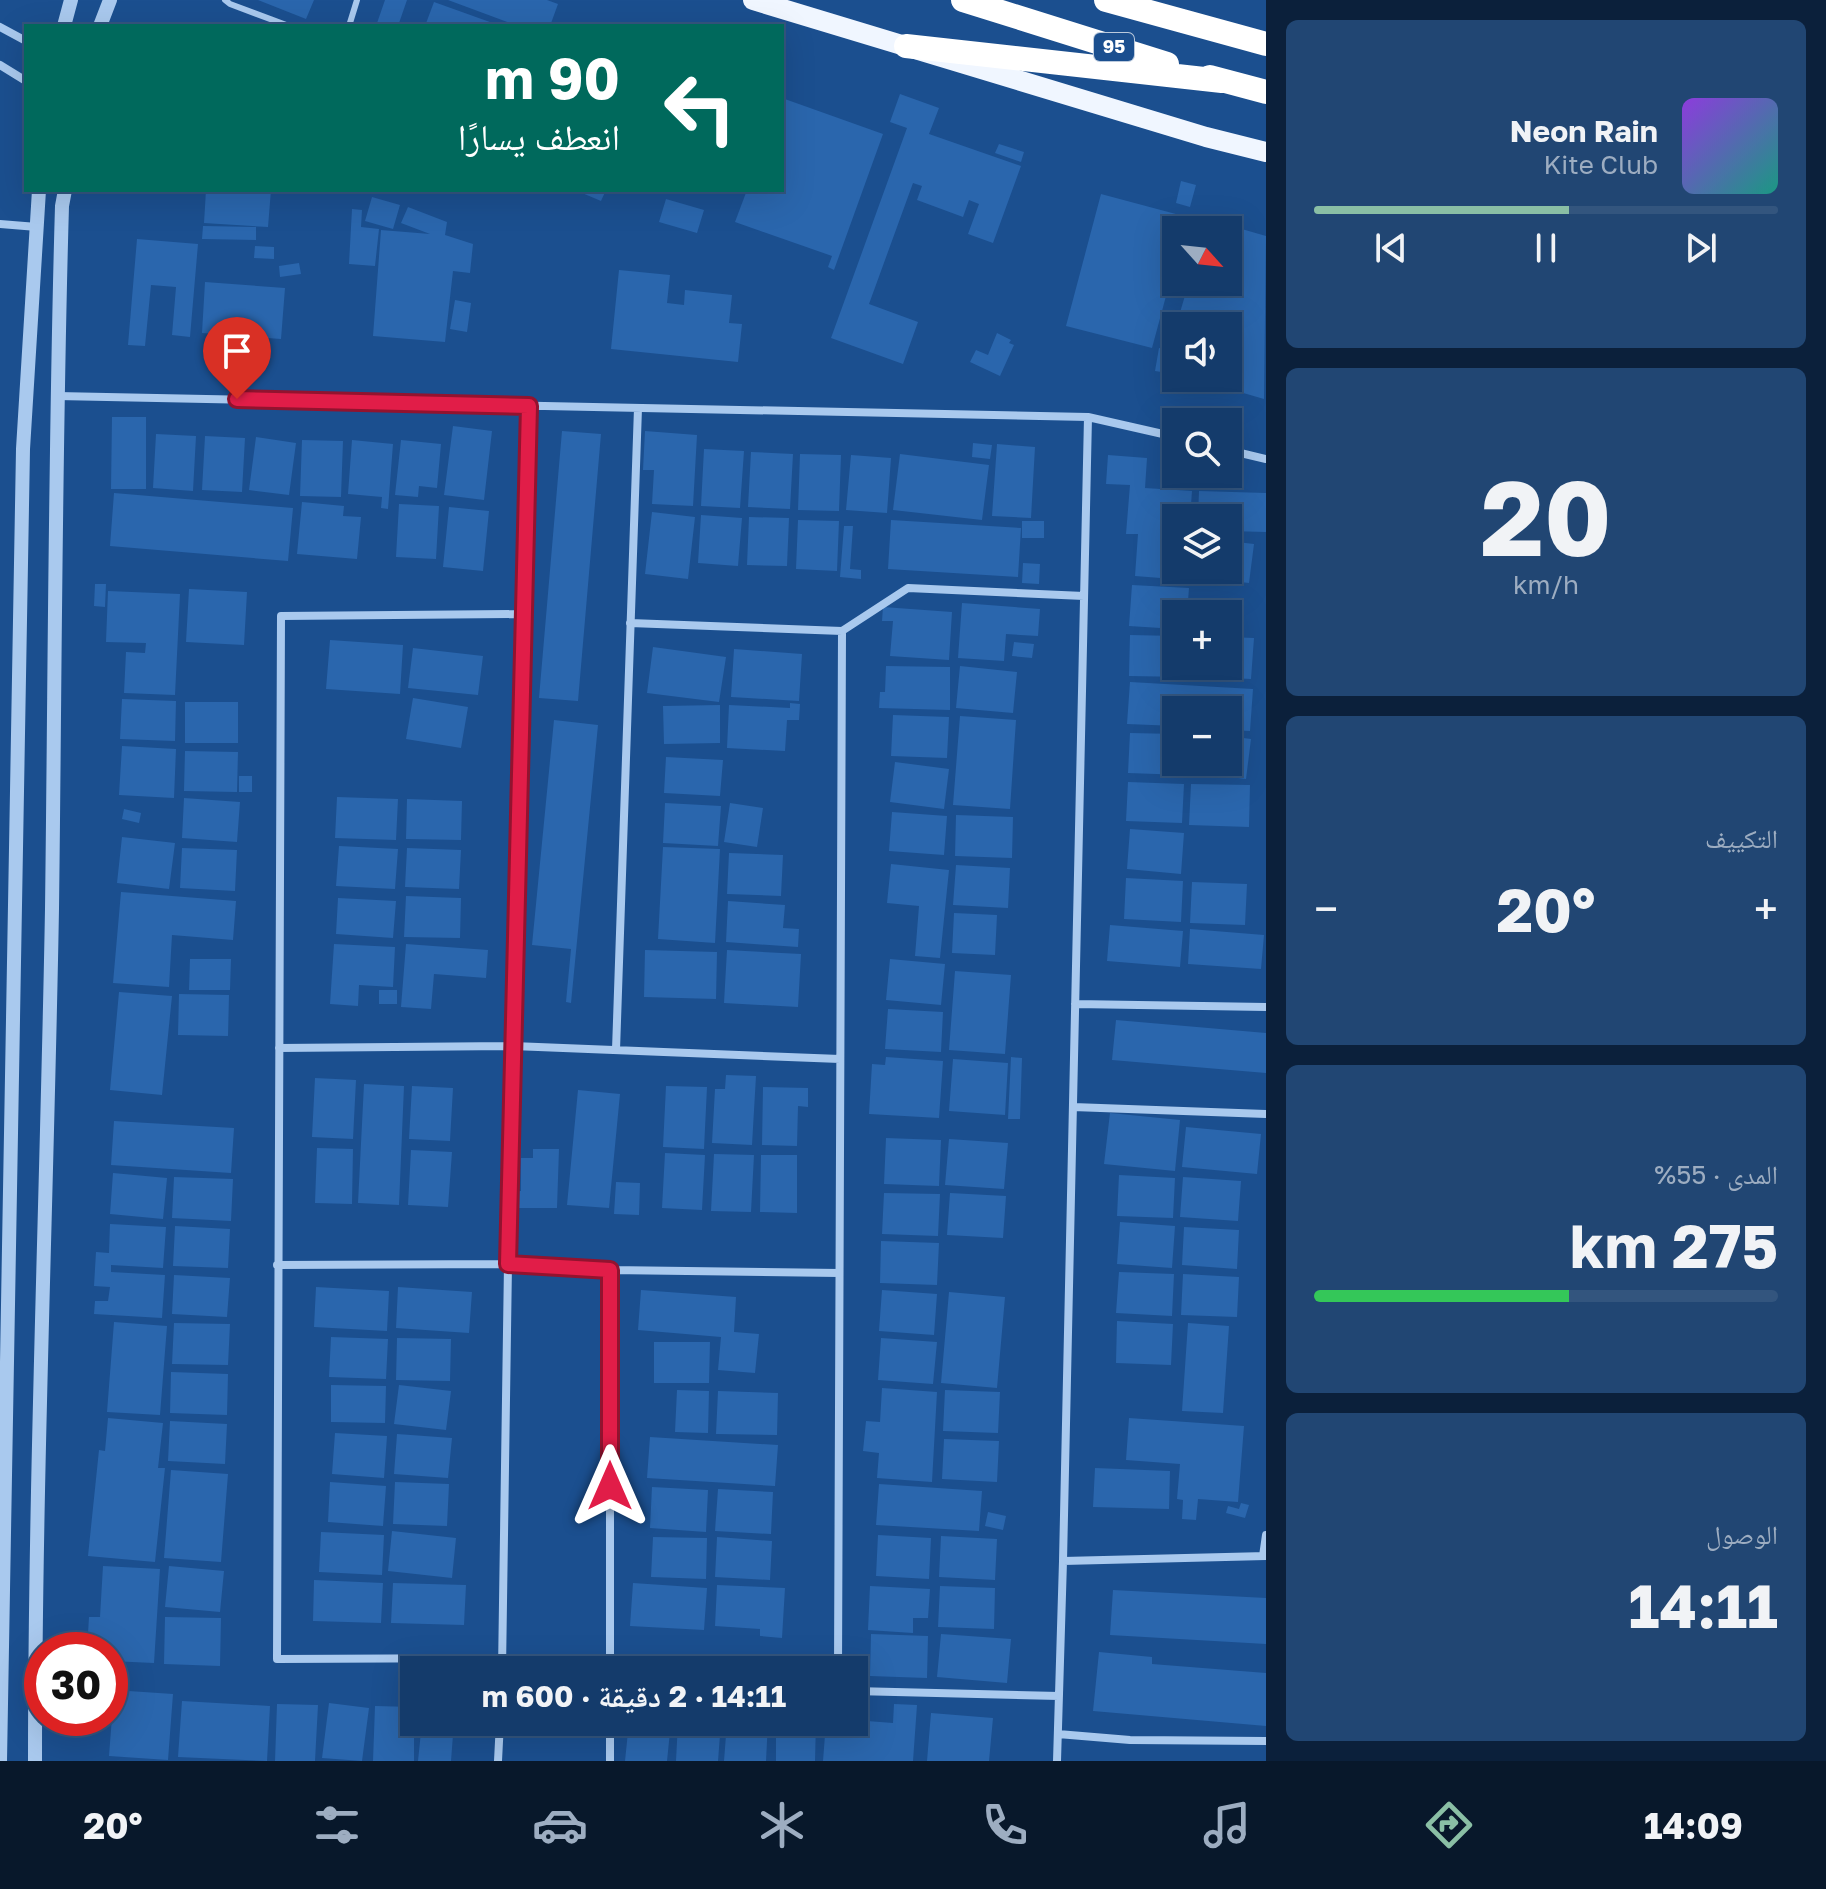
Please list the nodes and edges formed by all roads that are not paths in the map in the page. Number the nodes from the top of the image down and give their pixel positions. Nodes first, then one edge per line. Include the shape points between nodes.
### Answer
1 (71, 0) edge
2 (110, 0) edge
3 (225, 0) edge
4 (357, 0) edge
5 (753, 0) edge
6 (963, 0) edge
7 (1106, 0) edge
8 (65, 24) edge
9 (101, 24) edge
10 (284, 24) edge
11 (350, 24) edge
12 (0, 27) edge
13 (24, 40) edge
14 (1266, 44) edge
15 (906, 46) junction
16 (0, 65) edge
17 (24, 80) edge
18 (1222, 81) junction
19 (1266, 92) edge
20 (1266, 152) edge
21 (39, 192) edge
22 (65, 192) edge
23 (0, 224) edge
24 (37, 227) junction
25 (57, 396) junction
26 (529, 406) junction
27 (638, 408) junction
28 (1088, 417) junction
29 (1162, 434) edge
30 (1242, 453) edge
31 (1266, 459) edge
32 (1084, 596) junction
33 (524, 614) junction
34 (630, 623) junction
35 (842, 631) junction
36 (1075, 1004) junction
37 (1266, 1007) edge
38 (513, 1046) junction
39 (279, 1048) junction
40 (616, 1050) junction
41 (840, 1059) junction
42 (1073, 1107) junction
43 (1266, 1114) edge
44 (4, 1236) edge
45 (508, 1264) junction
46 (277, 1265) junction
47 (610, 1270) junction
48 (839, 1273) junction
49 (3, 1448) edge
50 (1266, 1535) edge
51 (1265, 1556) edge
52 (1063, 1561) junction
53 (503, 1656) edge
54 (610, 1656) edge
55 (838, 1656) edge
56 (400, 1658) edge
57 (868, 1691) edge
58 (1059, 1696) junction
59 (1058, 1734) junction
60 (499, 1736) edge
61 (610, 1736) edge
62 (1266, 1741) edge
63 (0, 1761) edge
64 (35, 1761) edge
65 (498, 1761) edge
66 (610, 1761) edge
67 (1057, 1761) edge

1 - 8 street
2 - 9 street
3 - 10 lane
4 - 11 lane
5 - 15 main road
6 - 18 highway, 95
7 - 14 highway, 95
12 - 13 street
15 - 18 highway
15 - 20 main road
16 - 17 street
18 - 19 highway, 95
21 - 24 street
22 - 25 street
23 - 24 street
24 - 44 street via 23,449
25 - 26 street
25 - 64 street
26 - 27 street
26 - 33 street
27 - 28 street
27 - 34 street
28 - 29 street
28 - 32 street
30 - 31 street
32 - 35 street via 908,588
32 - 36 street
33 - 38 street
33 - 39 street via 281,616
34 - 35 street
34 - 40 street
35 - 41 street
36 - 37 street
36 - 42 street
38 - 39 street
38 - 40 street
38 - 45 street
39 - 46 street
40 - 41 street
41 - 48 street
42 - 43 street
42 - 52 street
44 - 49 street
45 - 46 street
45 - 47 street
45 - 53 street
46 - 56 street via 277,1659
47 - 48 street
47 - 54 street
48 - 55 street
49 - 63 street
50 - 51 street
51 - 52 street
52 - 58 street
57 - 58 street
58 - 59 street
59 - 62 street
59 - 67 street
60 - 65 street
61 - 66 street

